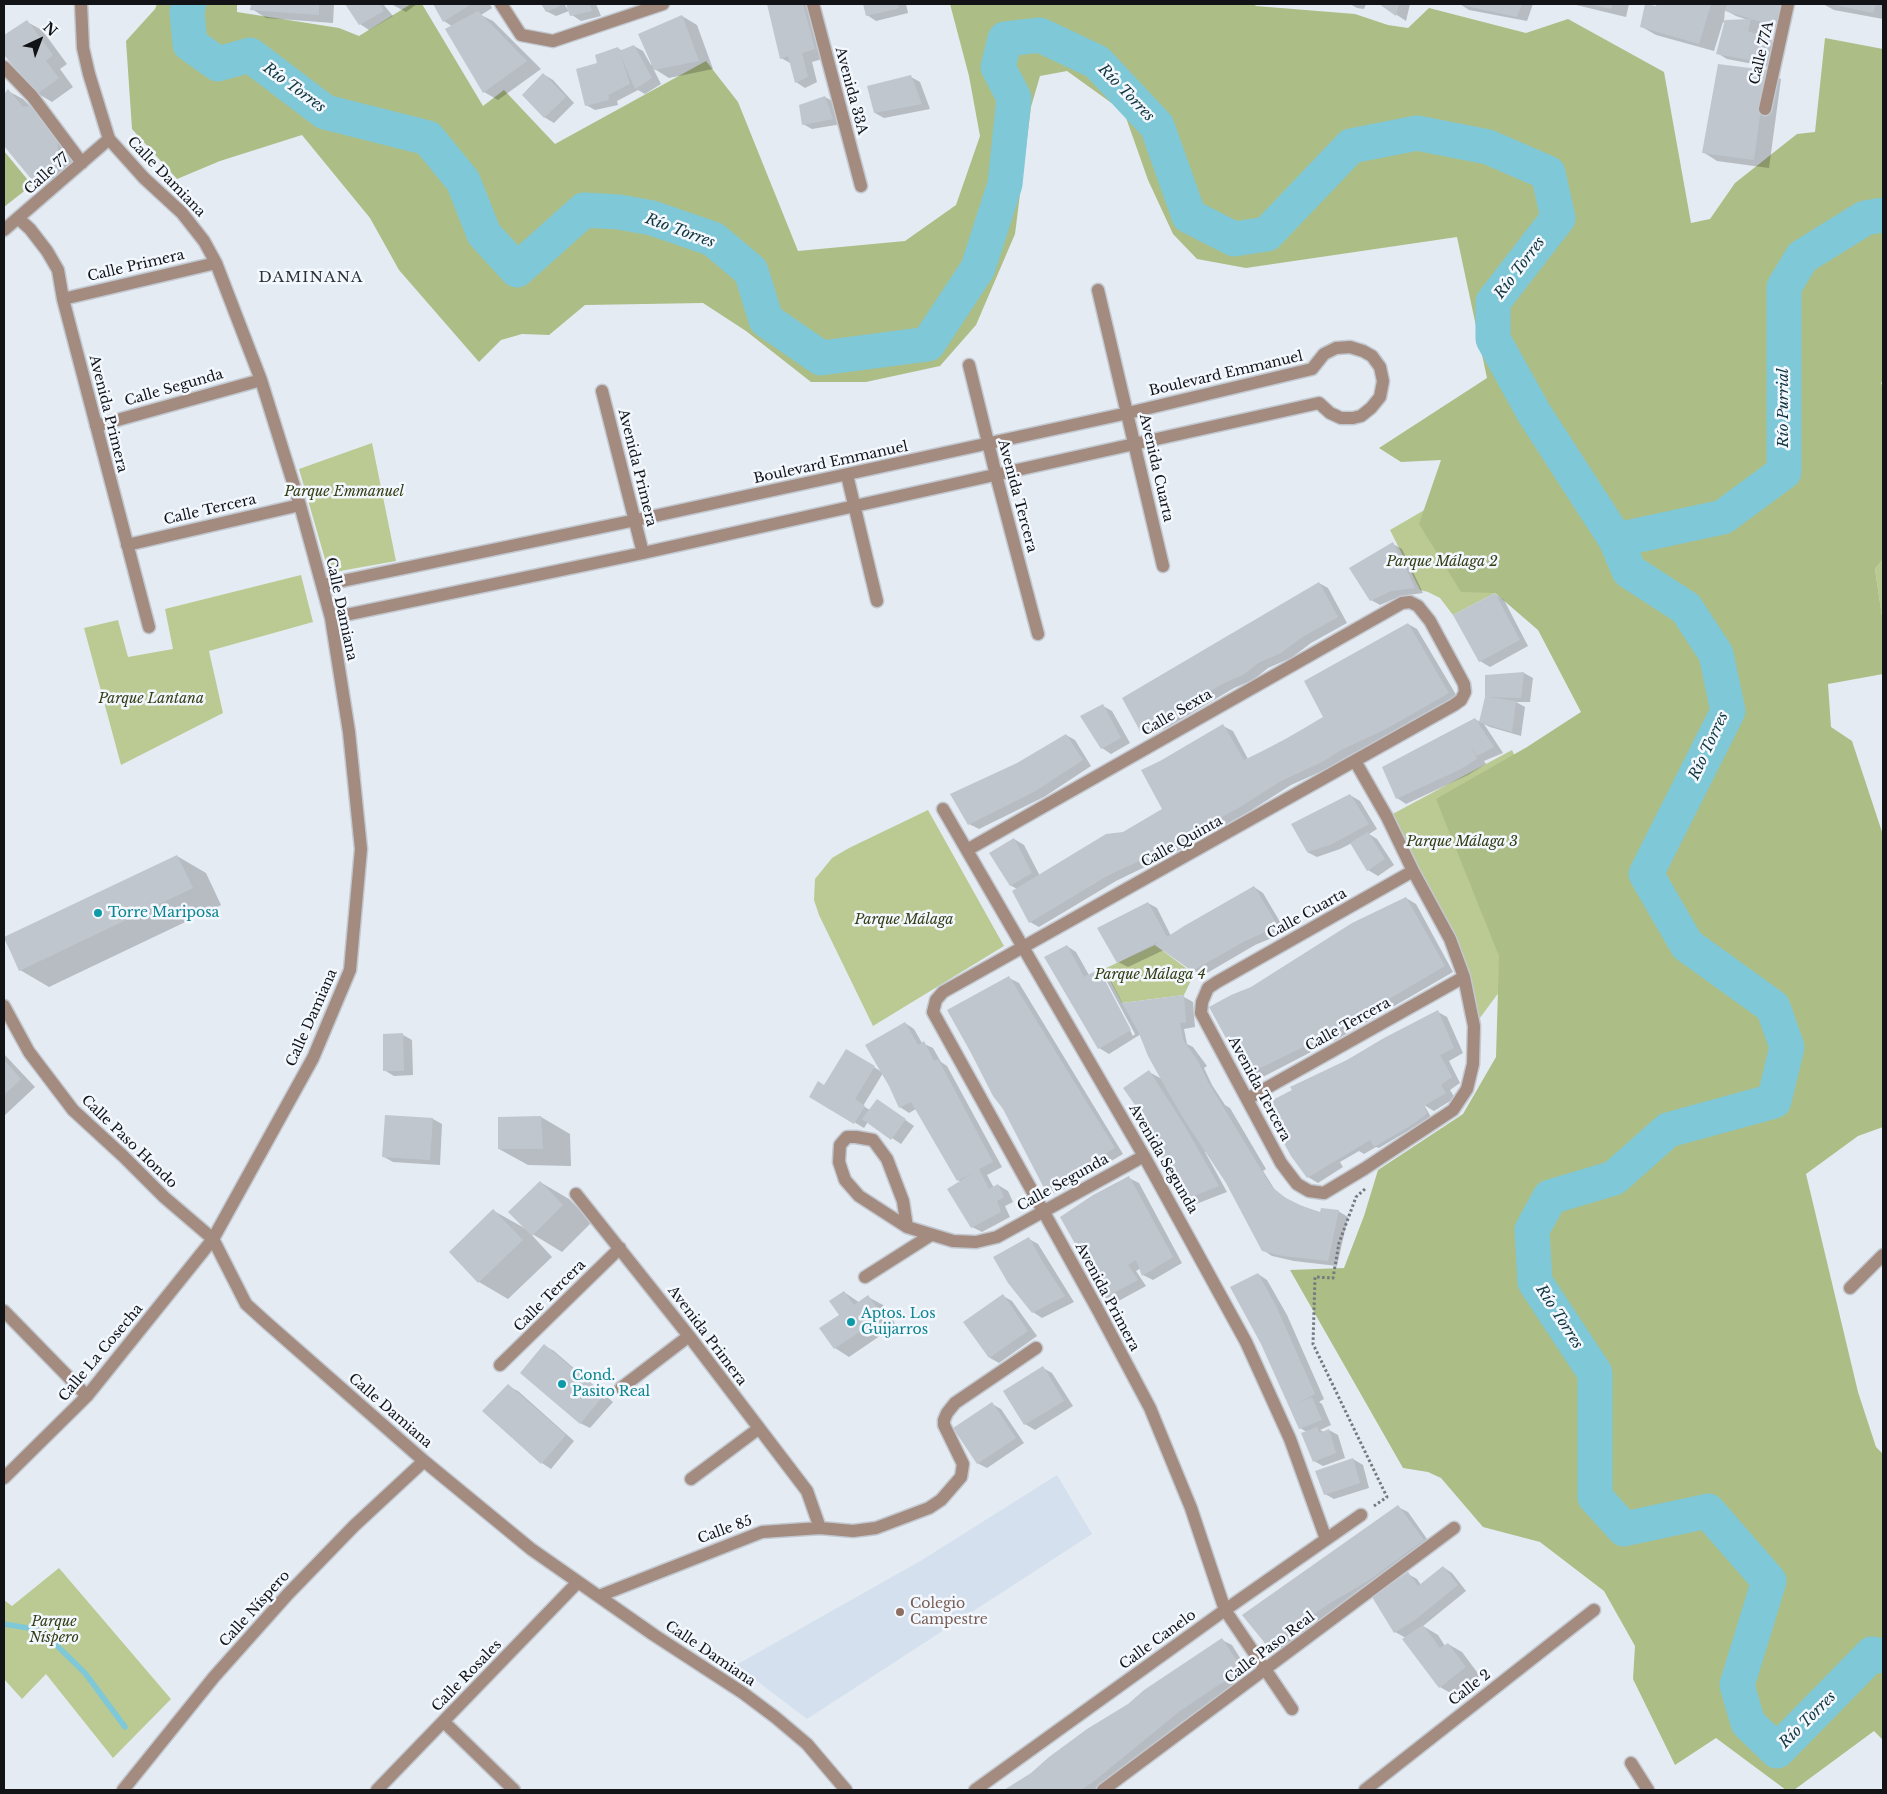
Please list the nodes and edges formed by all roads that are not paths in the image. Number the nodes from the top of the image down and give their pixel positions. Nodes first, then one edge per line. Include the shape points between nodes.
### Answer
1 (81, 4) edge
2 (502, 4) edge
3 (663, 4) edge
4 (813, 4) edge
5 (1788, 4) edge
6 (4, 67) edge
7 (1764, 109) dead end
8 (109, 139) junction
9 (82, 163) junction
10 (861, 186) dead end
11 (19, 219) junction
12 (4, 230) edge
13 (216, 263) junction
14 (1098, 290) dead end
15 (63, 299) junction
16 (969, 365) dead end
17 (261, 380) junction
18 (602, 391) dead end
19 (1128, 413) junction
20 (96, 426) junction
21 (988, 444) junction
22 (1135, 444) junction
23 (847, 475) junction
24 (996, 476) junction
25 (300, 505) junction
26 (855, 506) junction
27 (636, 520) junction
28 (127, 545) junction
29 (643, 553) junction
30 (1163, 566) dead end
31 (323, 585) junction
32 (877, 601) dead end
33 (331, 618) junction
34 (148, 627) dead end
35 (1038, 634) dead end
36 (1454, 705) joint
37 (1355, 762) junction
38 (943, 809) dead end
39 (967, 850) junction
40 (1413, 872) junction
41 (1023, 948) junction
42 (1464, 977) junction
43 (1217, 982) joint
44 (4, 1006) edge
45 (933, 1012) joint
46 (1247, 1099) junction
47 (1144, 1156) junction
48 (576, 1194) dead end
49 (1043, 1210) junction
50 (907, 1227) junction
51 (931, 1235) junction
52 (213, 1239) junction
53 (620, 1248) junction
54 (1883, 1255) edge
55 (865, 1277) dead end
56 (1850, 1288) dead end
57 (4, 1311) edge
58 (689, 1336) junction
59 (1036, 1348) dead end
60 (500, 1365) dead end
61 (622, 1388) dead end
62 (87, 1396) junction
63 (758, 1429) junction
64 (424, 1461) junction
65 (4, 1478) edge
66 (691, 1479) dead end
67 (1361, 1515) dead end
68 (820, 1528) junction
69 (1454, 1528) dead end
70 (1326, 1539) junction
71 (578, 1582) junction
72 (599, 1596) junction
73 (1225, 1610) junction
74 (1594, 1610) dead end
75 (1266, 1670) junction
76 (1292, 1709) dead end
77 (444, 1722) junction
78 (1631, 1763) dead end
79 (1642, 1788) edge
80 (124, 1790) edge
81 (377, 1790) edge
82 (514, 1790) edge
83 (846, 1790) edge
84 (975, 1790) edge
85 (1102, 1790) edge
86 (1365, 1790) edge

1 - 8 street, Calle Damiana via 89,74
2 - 3 street via 522,35 554,41
4 - 10 street, Avenida 33A
5 - 7 street, Calle 77A
6 - 9 street via 32,96
8 - 9 street, Calle 77
8 - 13 street, Calle Damiana via 182,213
9 - 11 street, Calle 77
11 - 12 street, Calle 77
11 - 15 street, Avenida Primera via 47,251 58,270
13 - 15 street, Calle Primera
13 - 17 street, Calle Damiana
14 - 19 street, Avenida Cuarta
15 - 20 street, Avenida Primera
16 - 21 street, Avenida Tercera
17 - 20 street, Calle Segunda
17 - 25 street, Calle Damiana
18 - 27 street, Avenida Primera
19 - 21 street, Boulevard Emmanuel
19 - 22 street, Avenida Cuarta
19 - 22 street, Boulevard Emmanuel via 1312,369 1324,354 1336,348 1350,347 1363,351 1372,356 1380,367 1383,381 1380,398 1361,416 1340,418 1319,403
20 - 28 street, Avenida Primera
21 - 23 street, Boulevard Emmanuel
21 - 24 street, Avenida Tercera
22 - 24 street, Boulevard Emmanuel
22 - 30 street, Avenida Cuarta
23 - 26 street
23 - 27 street, Boulevard Emmanuel
24 - 26 street, Boulevard Emmanuel
24 - 35 street, Avenida Tercera
25 - 28 street, Calle Tercera
25 - 31 street, Calle Damiana
26 - 29 street, Boulevard Emmanuel
26 - 32 street
27 - 29 street, Avenida Primera
27 - 31 street, Boulevard Emmanuel
28 - 34 street, Avenida Primera
29 - 33 street, Boulevard Emmanuel
31 - 33 street, Calle Damiana
33 - 52 street, Calle Damiana via 349,732 361,849 350,970 312,1058
36 - 37 street, Calle Quinta
36 - 39 street, Calle Sexta via 1465,692 1464,684 1430,621 1418,606 1402,603
37 - 40 street via 1387,817
37 - 41 street, Calle Quinta
38 - 39 street, Avenida Segunda
39 - 41 street, Avenida Segunda
40 - 42 street via 1450,940
40 - 43 street, Calle Cuarta
41 - 45 street, Calle Quinta via 943,992 936,1000
41 - 47 street, Avenida Segunda
42 - 46 street, Calle Tercera
42 - 46 street, Avenida Tercera via 1474,1026 1473,1064 1467,1088 1453,1110 1324,1193 1297,1184 1281,1163
43 - 46 street, Avenida Tercera via 1208,988 1201,1013
44 - 52 street, Calle Paso Hondo via 30,1052 73,1110
45 - 49 street, Avenida Primera
47 - 49 street, Calle Segunda
47 - 70 street, Avenida Segunda via 1246,1342 1290,1439
48 - 53 street, Avenida Primera
49 - 51 street, Calle Segunda via 997,1237 976,1242 953,1241
49 - 73 street, Avenida Primera via 1150,1408 1191,1508
50 - 50 street, Calle Segunda via 859,1196 845,1180 839,1162 840,1145 847,1137 873,1140 887,1159 903,1201
50 - 51 street, Calle Segunda
51 - 55 street
52 - 62 street, Calle La Cosecha
52 - 64 street, Calle Damiana via 246,1304
53 - 58 street, Avenida Primera
53 - 60 street, Calle Tercera
54 - 56 street
57 - 62 street
58 - 61 street
58 - 63 street, Avenida Primera
59 - 68 street, Calle 85 via 955,1403 944,1420 963,1464 961,1477 941,1500 876,1528 853,1531
62 - 65 street, Calle La Cosecha
63 - 66 street
63 - 68 street, Avenida Primera via 807,1491
64 - 71 street, Calle Damiana via 531,1549
64 - 80 street, Calle Níspero via 354,1526 282,1601 214,1676
67 - 70 street, Calle Canelo
68 - 72 street, Calle 85 via 762,1532
69 - 75 street, Calle Paso Real
70 - 73 street, Calle Canelo
71 - 72 street, Calle Damiana
71 - 77 street, Calle Rosales
72 - 83 street, Calle Damiana via 775,1717 807,1744
73 - 75 street, Avenida Primera
73 - 84 street, Calle Canelo
74 - 86 street, Calle 2
75 - 76 street, Avenida Primera
75 - 85 street, Calle Paso Real
77 - 81 street, Calle Rosales
77 - 82 street
78 - 79 street

